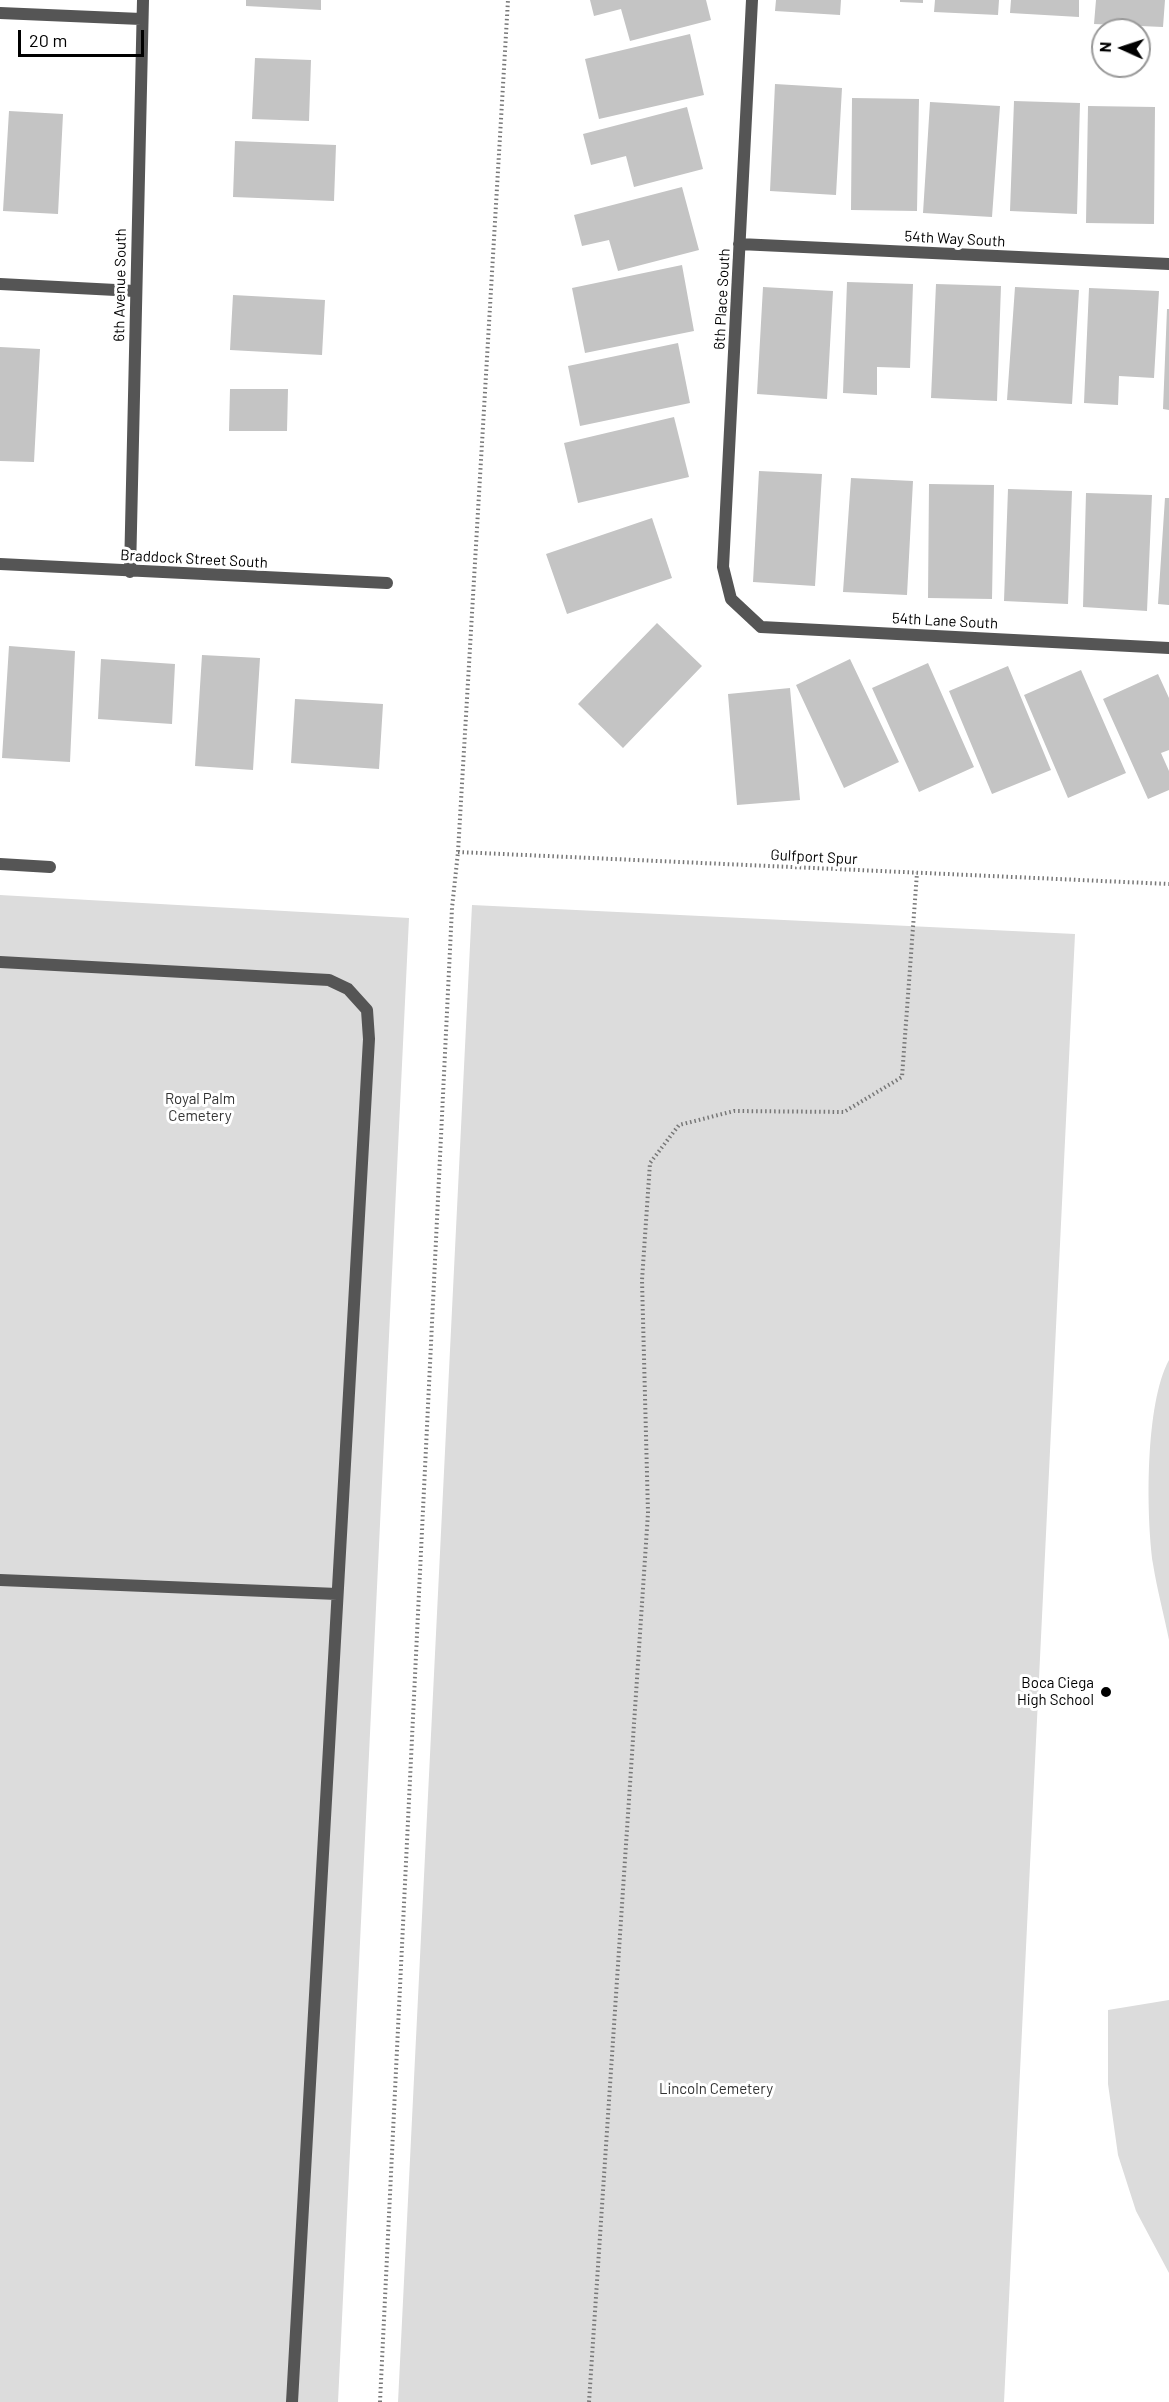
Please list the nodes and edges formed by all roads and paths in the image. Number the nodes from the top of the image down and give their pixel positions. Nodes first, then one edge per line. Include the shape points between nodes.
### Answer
1 (143, 0) edge
2 (508, 0) edge
3 (752, 0) edge
4 (0, 13) edge
5 (141, 19) junction
6 (740, 244) junction
7 (1169, 264) edge
8 (0, 284) edge
9 (135, 291) junction
10 (0, 564) edge
11 (130, 572) junction
12 (387, 583) dead end
13 (731, 599) joint
14 (1169, 648) edge
15 (458, 852) junction
16 (0, 864) edge
17 (50, 867) dead end
18 (917, 873) junction
19 (1169, 884) edge
20 (0, 962) edge
21 (0, 1580) edge
22 (337, 1594) junction
23 (292, 2402) edge
24 (380, 2402) edge
25 (589, 2402) edge

1 - 5 street, 6th Avenue South
2 - 15 path
3 - 6 street, 6th Place South
4 - 5 street
5 - 9 street, 6th Avenue South
6 - 7 street, 54th Way South
6 - 13 street, 6th Place South via 723,567
8 - 9 street
9 - 11 street, 6th Avenue South
10 - 11 street, Braddock Street South
11 - 12 street, Braddock Street South
13 - 14 street, 54th Lane South via 761,627
15 - 18 path, Gulfport Spur
15 - 24 path
16 - 17 street
18 - 19 path, Gulfport Spur
18 - 25 path via 903,1077 844,1112 734,1111 679,1125 650,1163 642,1280 648,1513
20 - 22 street via 329,980 348,989 367,1010 369,1039
21 - 22 street
22 - 23 street

